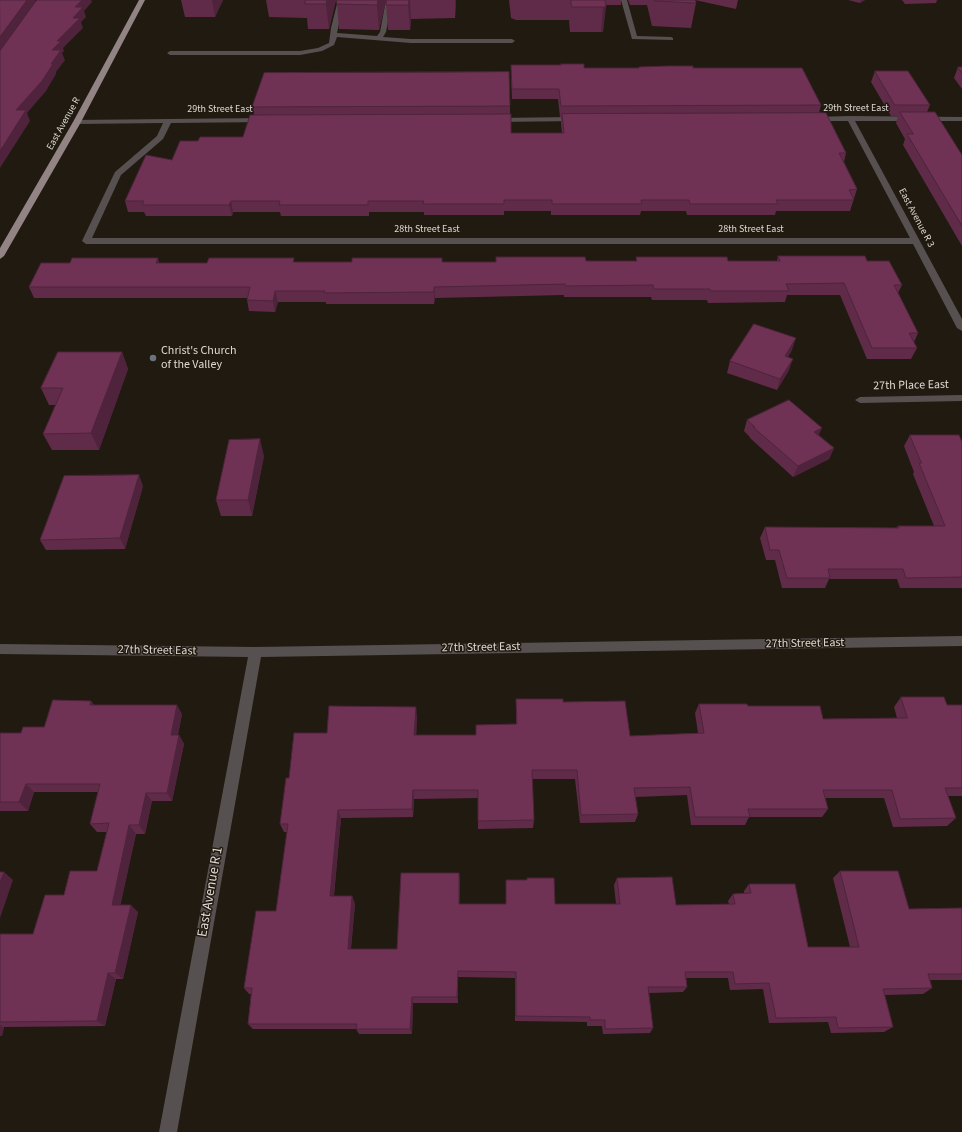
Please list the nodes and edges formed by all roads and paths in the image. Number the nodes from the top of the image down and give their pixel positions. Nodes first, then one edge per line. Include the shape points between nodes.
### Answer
1 (142, 0) edge
2 (341, 0) edge
3 (389, 0) edge
4 (624, 0) edge
5 (334, 35) junction
6 (379, 38) junction
7 (671, 39) dead end
8 (512, 41) dead end
9 (170, 53) dead end
10 (850, 118) junction
11 (580, 119) edge
12 (803, 119) edge
13 (962, 119) edge
14 (271, 120) edge
15 (485, 120) edge
16 (168, 121) junction
17 (77, 122) junction
18 (916, 241) junction
19 (1, 253) edge
20 (962, 328) edge
21 (962, 398) edge
22 (860, 400) dead end
23 (962, 642) edge
24 (0, 649) edge
25 (255, 652) junction
26 (168, 1132) edge

1 - 17 main road, East Avenue R
2 - 5 street
3 - 6 street via 383,32
4 - 7 street via 634,38
5 - 6 street
5 - 9 street via 332,44 320,50 300,53
6 - 8 street via 412,41
10 - 12 street, 29th Street East
10 - 13 street, 29th Street East
10 - 18 street, East Avenue R 3
11 - 15 street
14 - 16 street, 29th Street East
16 - 17 street, 29th Street East
16 - 18 street, 28th Street East via 160,137 118,174 86,241
17 - 19 main road, East Avenue R
18 - 20 street, East Avenue R 3
21 - 22 street, 27th Place East
23 - 25 street, 27th Street East
24 - 25 street, 27th Street East
25 - 26 street, East Avenue R 1

